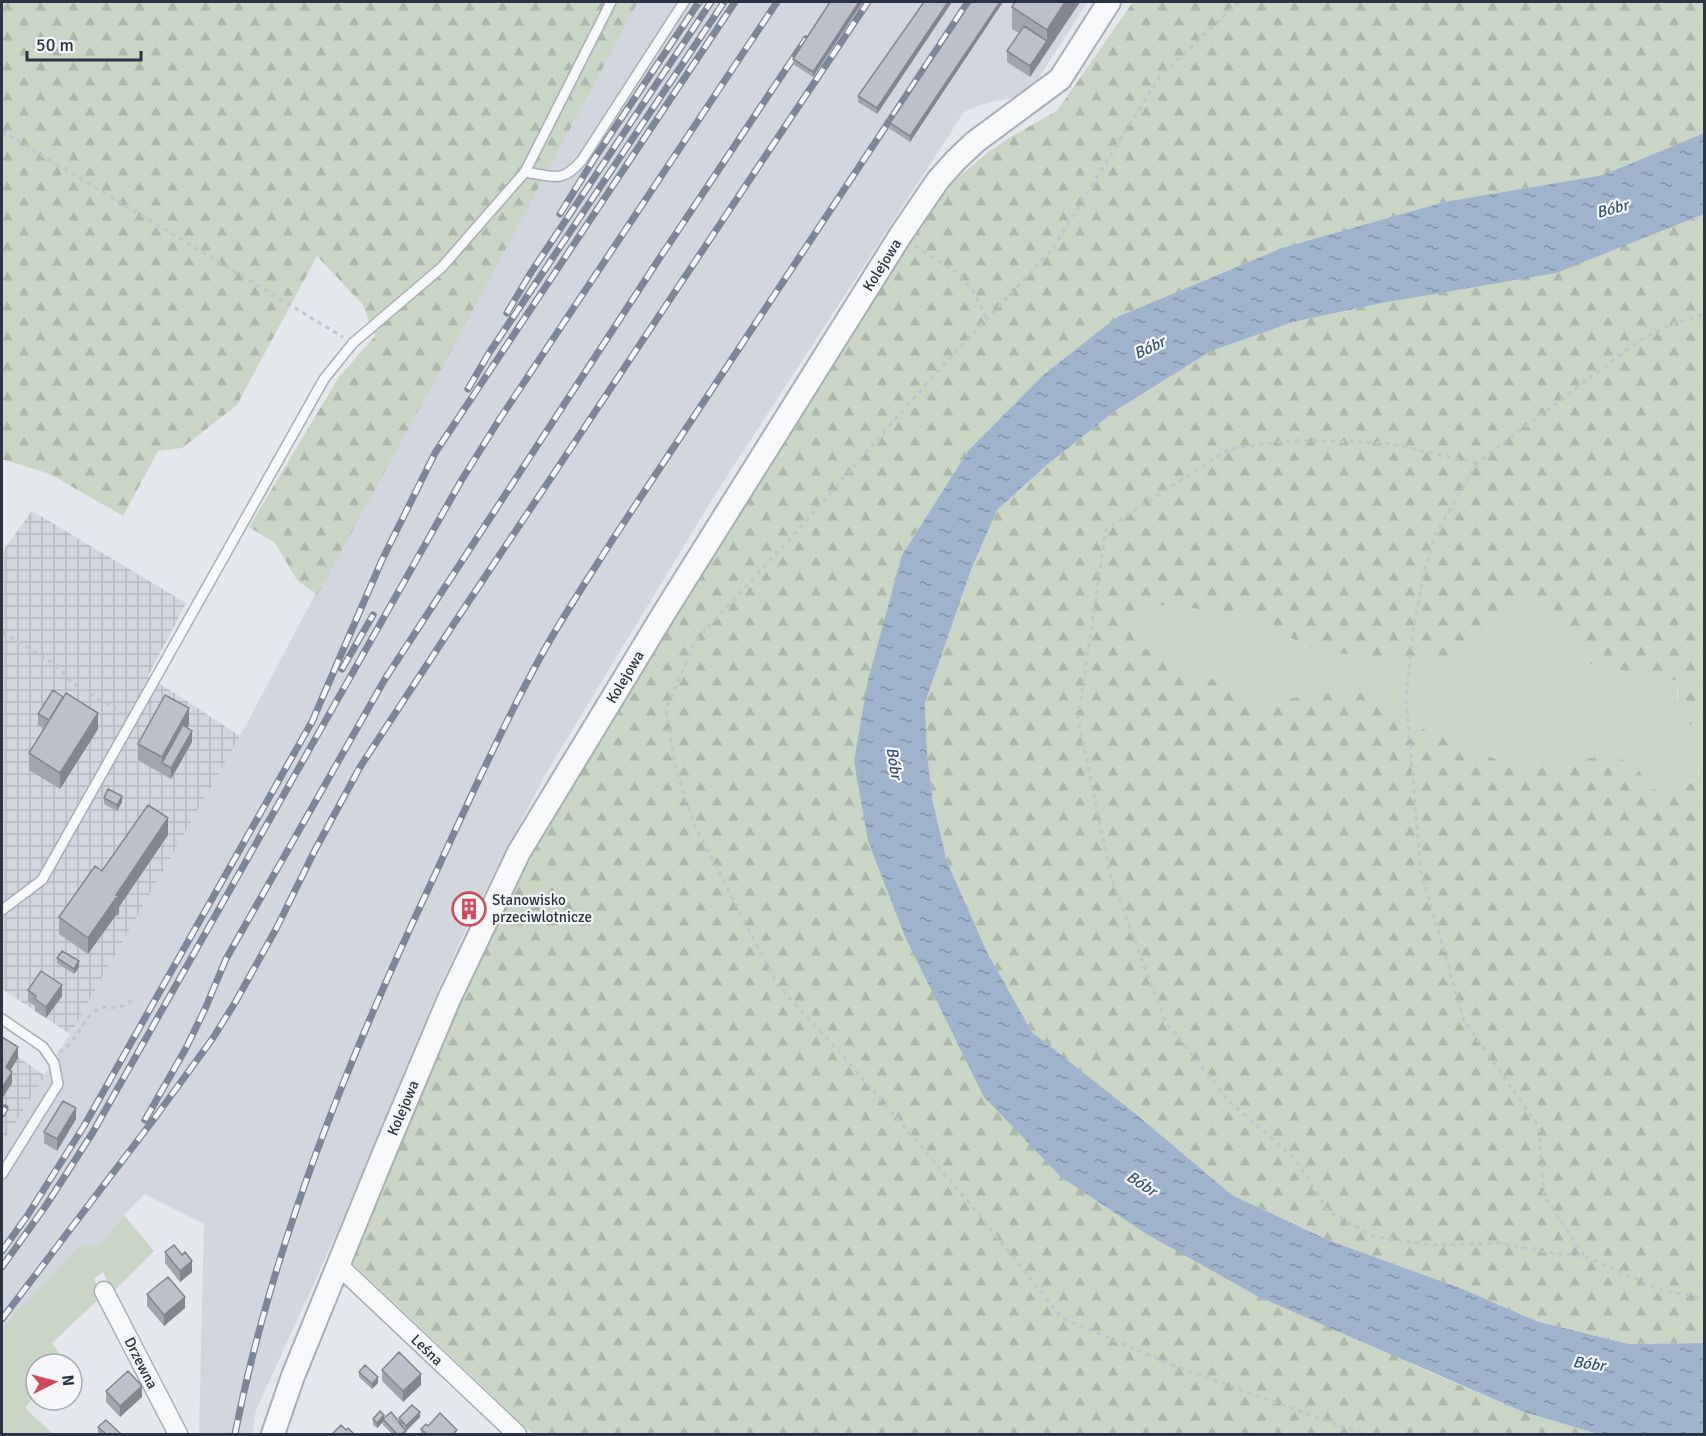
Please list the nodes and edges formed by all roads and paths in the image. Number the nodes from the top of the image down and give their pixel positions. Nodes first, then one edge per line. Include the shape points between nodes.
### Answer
1 (611, 2) edge
2 (684, 2) edge
3 (1109, 2) edge
4 (1239, 2) edge
5 (2, 131) edge
6 (525, 172) junction
7 (907, 241) dead end
8 (1704, 314) edge
9 (987, 320) junction
10 (353, 343) junction
11 (1477, 464) junction
12 (2, 632) edge
13 (132, 720) junction
14 (2, 910) edge
15 (132, 1000) dead end
16 (2, 1019) edge
17 (48, 1054) junction
18 (2, 1174) edge
19 (1584, 1256) junction
20 (338, 1265) junction
21 (104, 1291) dead end
22 (1704, 1298) edge
23 (178, 1434) edge
24 (273, 1434) edge
25 (516, 1434) edge
26 (1363, 1434) edge

1 - 6 lane
2 - 6 lane via 573,171 564,176
3 - 20 street, Kolejowa via 1060,79 975,142 938,180 664,612 519,852 449,999
4 - 9 path via 1160,76 1051,251
5 - 10 path
6 - 10 lane via 442,267
7 - 9 path via 959,274 974,292
8 - 11 path via 1640,339
9 - 26 path via 696,640 666,709 676,769 695,826 778,986 845,1058 1062,1318 1175,1366
10 - 13 lane via 324,379
11 - 19 path via 1436,534 1414,625 1406,699 1421,872 1464,1020 1539,1126 1544,1196
11 - 19 path via 1386,443 1293,440 1228,448 1106,529 1078,718 1112,877 1165,1021 1230,1102 1296,1160 1328,1211 1374,1236 1431,1245 1500,1243
12 - 13 path via 55,664 72,683
13 - 14 lane via 42,880
15 - 17 path via 117,1008 95,1011 73,1042
16 - 17 lane
17 - 18 lane via 58,1084
19 - 22 path via 1661,1290
20 - 24 street, Kolejowa
20 - 25 street, Leśna
21 - 23 street, Drzewna

